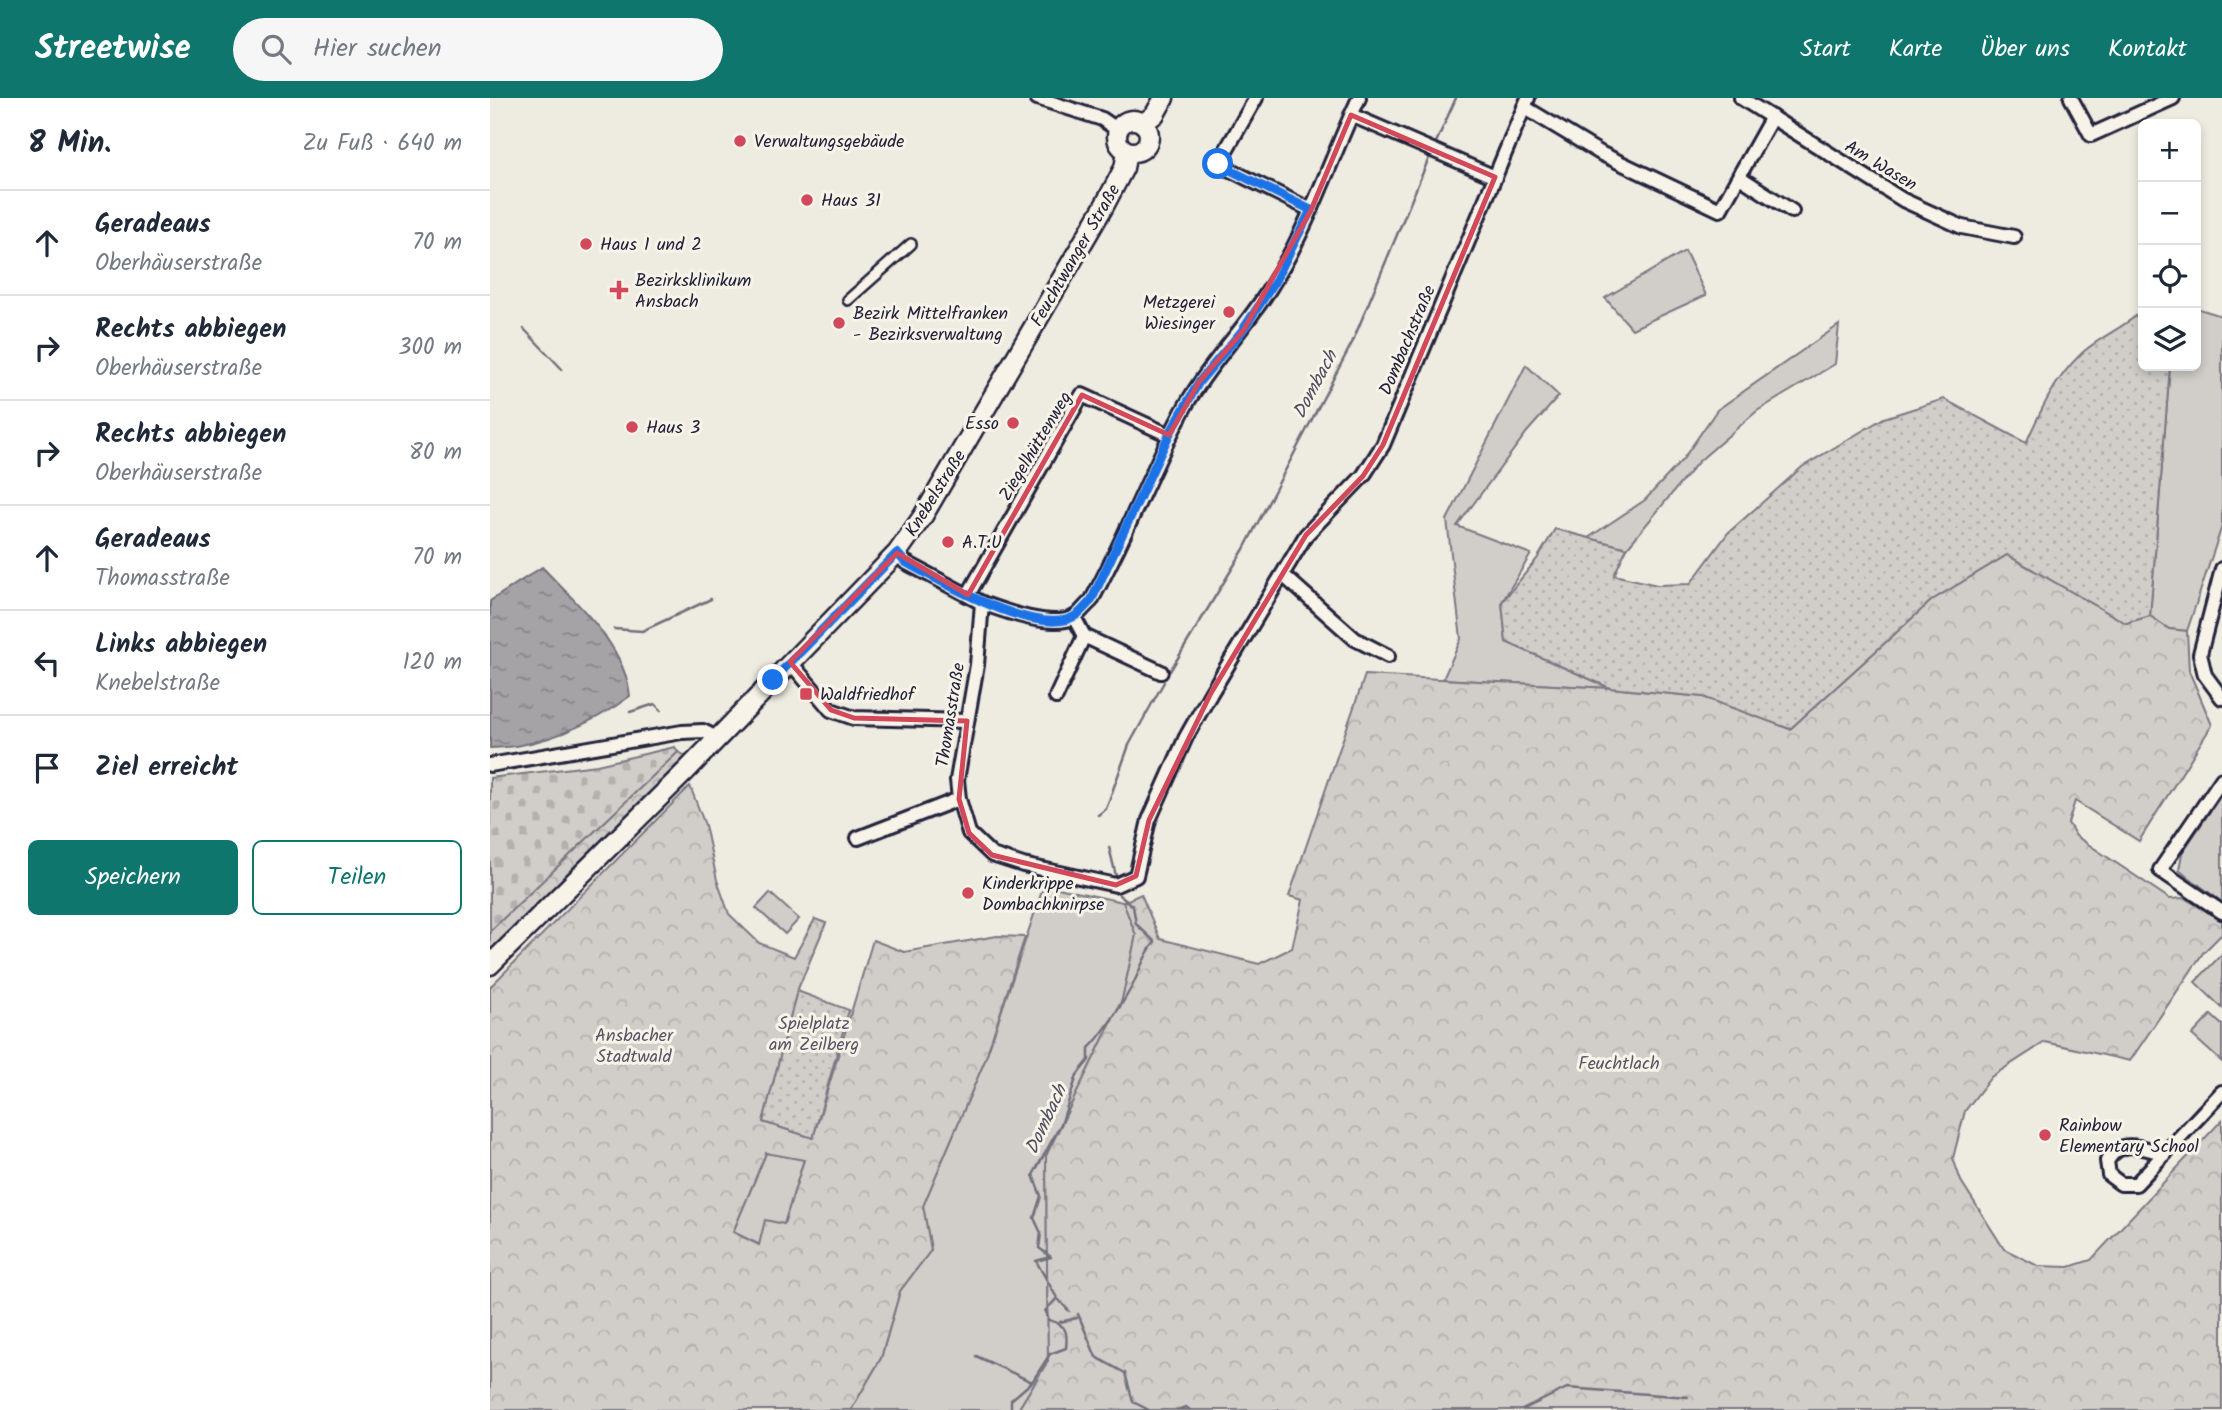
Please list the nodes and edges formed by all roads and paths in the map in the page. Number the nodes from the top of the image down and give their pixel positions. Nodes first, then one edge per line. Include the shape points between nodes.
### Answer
1 (1037, 98) edge
2 (1164, 98) edge
3 (1256, 98) edge
4 (1359, 98) edge
5 (1741, 98) edge
6 (2071, 98) edge
7 (2172, 98) edge
8 (1526, 103) edge
9 (1351, 115) junction
10 (1772, 117) junction
11 (1143, 124) junction
12 (1118, 130) junction
13 (1127, 152) junction
14 (1494, 177) junction
15 (1741, 177) junction
16 (1311, 210) junction
17 (1792, 211) dead end
18 (2014, 237) dead end
19 (911, 244) dead end
20 (848, 300) dead end
21 (1017, 355) joint
22 (1169, 435) junction
23 (897, 553) junction
24 (2222, 569) edge
25 (1283, 575) junction
26 (968, 595) junction
27 (982, 603) junction
28 (1074, 617) junction
29 (1084, 636) junction
30 (1388, 656) dead end
31 (790, 662) junction
32 (1161, 672) dead end
33 (1056, 697) dead end
34 (2222, 698) edge
35 (967, 721) junction
36 (717, 738) junction
37 (490, 765) edge
38 (2222, 779) edge
39 (959, 799) junction
40 (858, 838) dead end
41 (1136, 876) joint
42 (2222, 912) edge
43 (490, 965) edge
44 (2222, 1092) edge
45 (2165, 1154) dead end

1 - 12 street via 1102,119
2 - 11 main road
3 - 16 street via 1218,164
4 - 9 street
5 - 10 street, Am Wasen
6 - 7 street via 2091,135
8 - 14 street, Dombachstraße
8 - 15 street via 1602,154 1712,208 1720,210
9 - 14 street
9 - 16 street
10 - 15 street
10 - 18 street, Am Wasen via 1903,200 1962,227
11 - 12 main road via 1132,120
11 - 13 main road via 1149,133 1147,144 1138,152
12 - 13 main road via 1117,140
13 - 21 main road, Feuchtwanger Straße via 1124,168 1103,208
14 - 25 street, Dombachstraße via 1383,445 1363,477 1306,535
15 - 17 street
16 - 22 street via 1274,283 1199,382
19 - 20 street
21 - 23 main road, Knebelstraße
22 - 26 street, Ziegelhüttenweg via 1082,395
22 - 28 street via 1091,601
23 - 26 street via 905,562
23 - 31 main road, Knebelstraße
24 - 34 street via 2200,654 2205,675
25 - 30 street via 1355,639
25 - 41 street, Dombachstraße via 1186,737 1149,820
26 - 27 street
27 - 28 street via 1012,615 1046,620
27 - 35 street, Thomasstraße
28 - 29 street
29 - 32 street
29 - 33 street
31 - 35 street via 831,710 854,718
31 - 36 main road, Knebelstraße
35 - 39 street, Thomasstraße via 957,780
36 - 37 street via 703,731 682,732
36 - 43 main road, Knebelstraße
38 - 42 street via 2160,870
39 - 40 street
39 - 41 street, Thomasstraße via 969,833 992,855 1116,885
44 - 45 street

